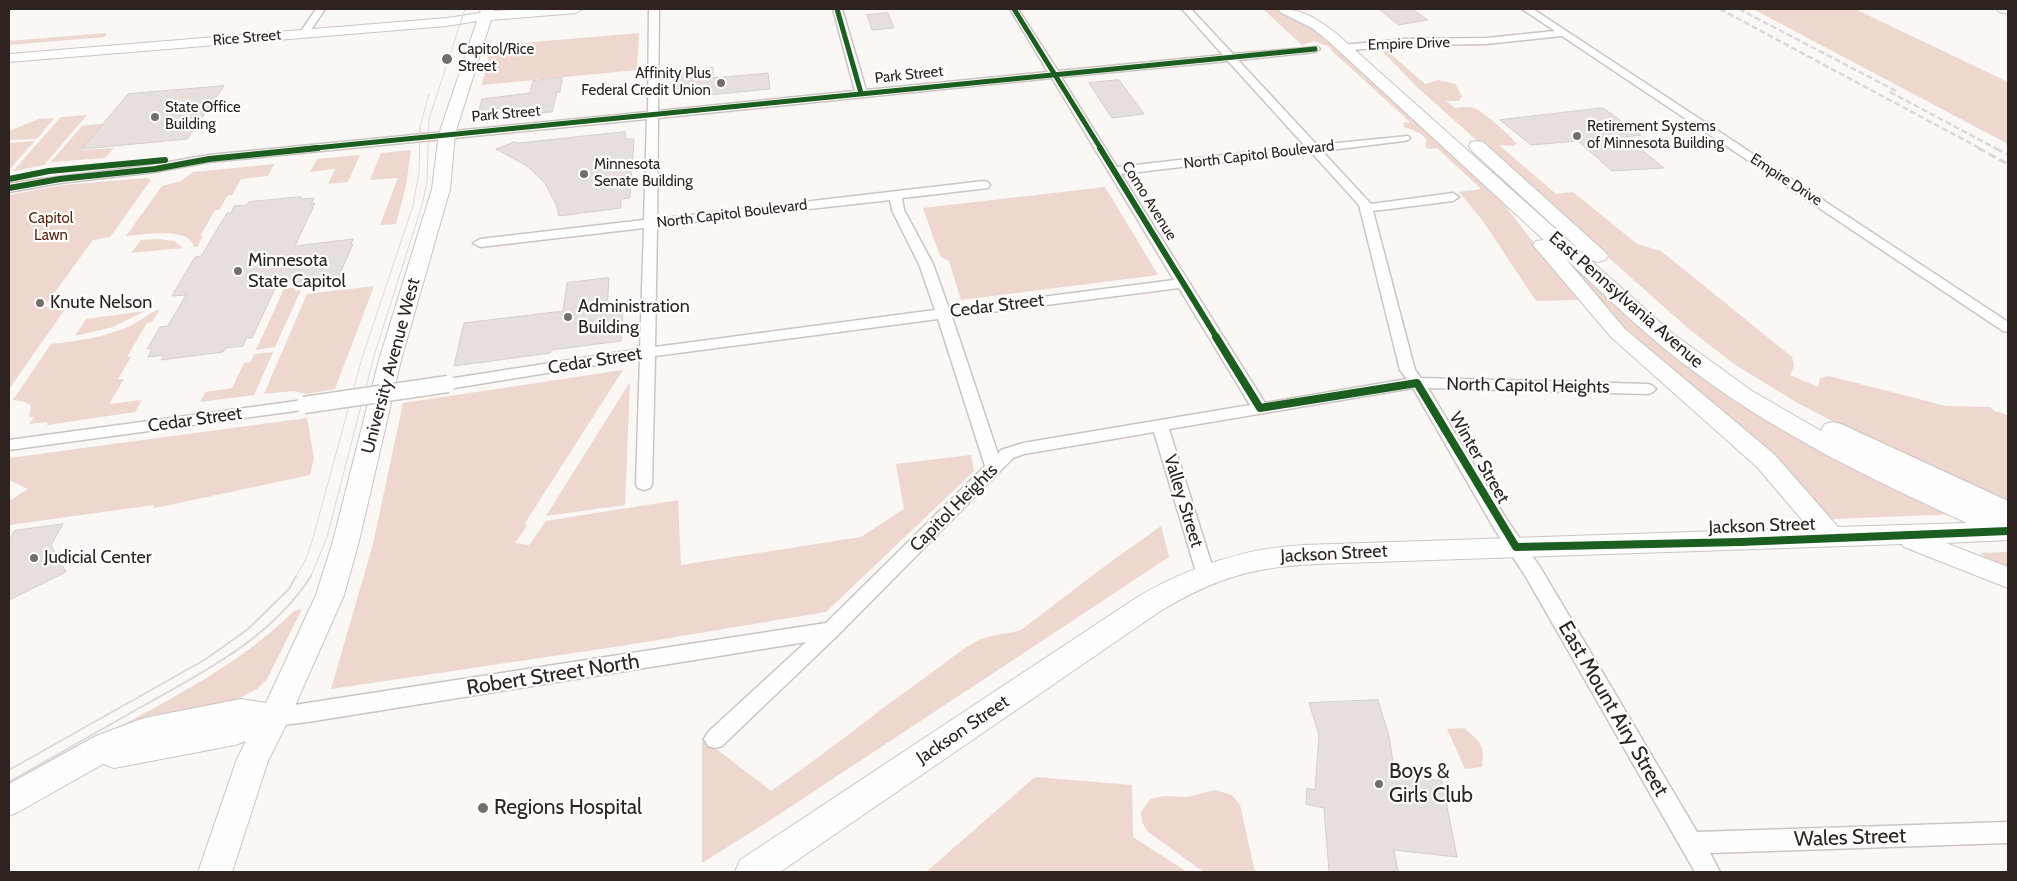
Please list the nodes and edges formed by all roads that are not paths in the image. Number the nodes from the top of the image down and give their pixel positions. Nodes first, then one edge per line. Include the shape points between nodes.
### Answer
1 (320, 9) edge
2 (576, 9) edge
3 (654, 9) edge
4 (837, 9) edge
5 (1014, 9) edge
6 (1186, 9) edge
7 (1285, 9) edge
8 (1308, 9) edge
9 (1527, 9) edge
10 (2004, 9) edge
11 (2008, 10) edge
12 (487, 12) edge
13 (306, 30) junction
14 (1564, 33) junction
15 (1352, 47) junction
16 (1315, 49) dead end
17 (9, 50) edge
18 (1230, 57) junction
19 (9, 58) edge
20 (1054, 74) junction
21 (861, 93) junction
22 (654, 114) junction
23 (447, 134) junction
24 (1404, 138) dead end
25 (1313, 148) junction
26 (190, 161) junction
27 (1114, 171) junction
28 (9, 179) edge
29 (1494, 183) junction
30 (984, 185) dead end
31 (9, 188) edge
32 (895, 196) junction
33 (1454, 197) dead end
34 (1367, 208) junction
35 (650, 224) junction
36 (480, 243) dead end
37 (1183, 283) junction
38 (944, 312) junction
39 (2008, 328) edge
40 (647, 353) junction
41 (1417, 384) junction
42 (1648, 389) dead end
43 (1260, 408) junction
44 (1160, 426) junction
45 (9, 445) edge
46 (994, 468) junction
47 (644, 484) dead end
48 (2008, 511) edge
49 (2008, 531) edge
50 (1904, 536) junction
51 (1832, 538) junction
52 (1516, 547) junction
53 (1206, 575) junction
54 (2008, 578) edge
55 (831, 630) junction
56 (275, 717) junction
57 (715, 739) dead end
58 (9, 801) edge
59 (2008, 833) edge
60 (1691, 842) junction
61 (215, 872) edge
62 (752, 872) edge
63 (1708, 872) edge

1 - 13 street
2 - 12 main road, Rice Street
3 - 22 street
4 - 21 street
5 - 20 street, Como Avenue
6 - 18 street, Winter Street
7 - 15 main road, East Pennsylvania Avenue
8 - 15 main road, East Pennsylvania Avenue via 1338,25
9 - 14 street, Empire Drive
10 - 11 main road
12 - 13 main road, Rice Street via 447,22
12 - 23 main road, University Avenue West
13 - 17 main road, Rice Street
13 - 19 main road, Rice Street
14 - 15 street, Empire Drive via 1486,41 1405,42
14 - 39 street, Empire Drive
15 - 29 main road, East Pennsylvania Avenue
15 - 48 main road, East Pennsylvania Avenue via 1520,184 1685,335 1730,369 1844,436
16 - 18 street, Park Street
18 - 20 street, Park Street
18 - 25 street, Winter Street
20 - 21 street, Park Street
20 - 27 street, Como Avenue
21 - 22 street, Park Street
22 - 23 street, Park Street
22 - 35 street
23 - 26 street, Park Street
23 - 56 main road, University Avenue West via 441,189 390,360 346,541 330,595
24 - 25 street, North Capitol Boulevard
25 - 27 street, North Capitol Boulevard
25 - 34 street, Winter Street
26 - 28 street via 154,160 92,166
26 - 31 street via 149,170
27 - 37 street, Como Avenue
29 - 49 main road, East Pennsylvania Avenue via 1664,338 1727,386 1789,425 1855,460
29 - 51 main road via 1605,320 1652,365 1766,460
30 - 32 street, North Capitol Boulevard
32 - 35 street, North Capitol Boulevard
32 - 38 street via 898,210 926,264
33 - 34 street
34 - 41 street, Winter Street via 1408,370
35 - 36 street, North Capitol Boulevard
35 - 40 street
37 - 38 street, Cedar Street
37 - 43 street, Como Avenue
38 - 40 street, Cedar Street
38 - 46 street
40 - 45 street, Cedar Street, bridge via 304,405
40 - 47 street
41 - 42 street, North Capitol Heights
41 - 43 street, North Capitol Heights
41 - 52 street, Winter Street
43 - 44 street, Capitol Heights
44 - 46 street, Capitol Heights via 1023,448 1007,454
44 - 53 street, Valley Street
46 - 55 street, Capitol Heights
49 - 50 main road, Jackson Street
50 - 51 main road, Jackson Street
50 - 54 main road
51 - 52 main road, Jackson Street
52 - 53 main road, Jackson Street via 1289,555 1234,565
52 - 60 street, East Mount Airy Street
53 - 62 main road, Jackson Street via 1149,604
55 - 56 street, Robert Street North
55 - 57 street, Capitol Heights
56 - 58 main road, Robert Street North via 235,732 106,756 66,769
56 - 61 main road, University Avenue West via 253,759
59 - 60 street, Wales Street
60 - 63 street, East Mount Airy Street

